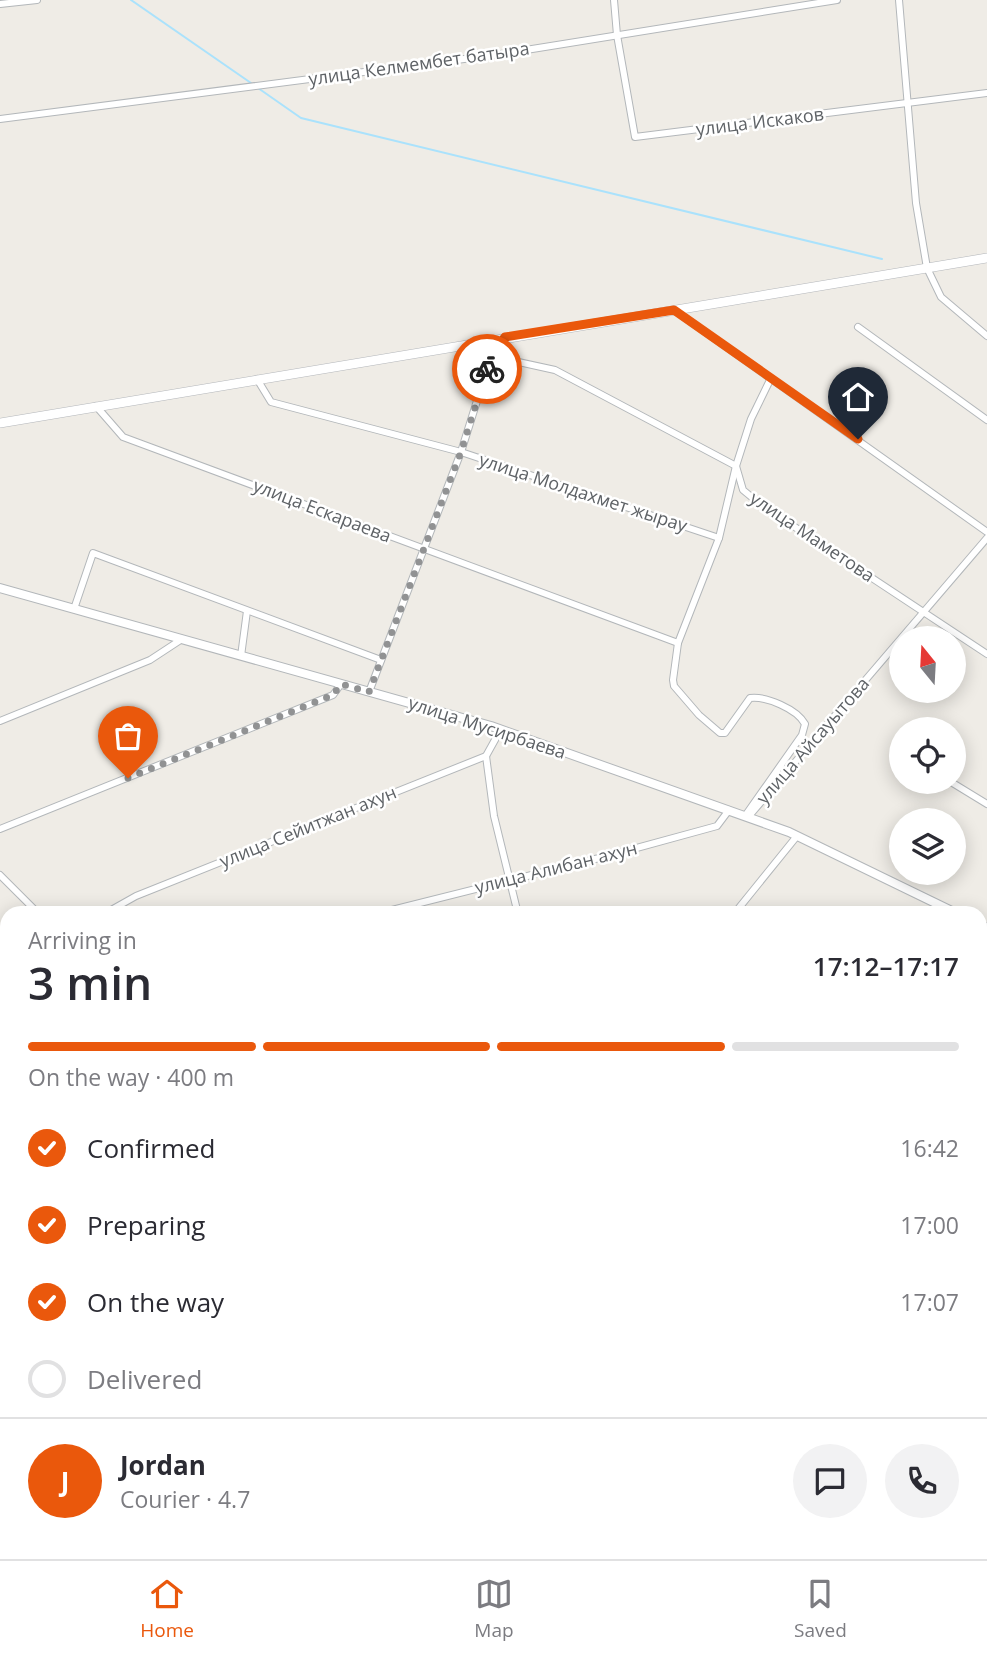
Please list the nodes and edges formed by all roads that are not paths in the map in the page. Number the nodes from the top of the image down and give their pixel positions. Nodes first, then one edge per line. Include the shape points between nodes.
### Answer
1 (37, 0) edge
2 (614, 0) edge
3 (837, 0) edge
4 (899, 0) edge
5 (0, 4) edge
6 (617, 36) junction
7 (987, 93) edge
8 (908, 103) junction
9 (0, 119) edge
10 (987, 258) edge
11 (928, 268) junction
12 (674, 310) junction
13 (858, 327) dead end
14 (986, 333) edge
15 (505, 337) junction
16 (491, 356) junction
17 (771, 378) junction
18 (257, 379) junction
19 (96, 407) junction
20 (987, 420) edge
21 (0, 423) edge
22 (461, 452) junction
23 (736, 466) junction
24 (987, 531) edge
25 (719, 538) junction
26 (987, 538) edge
27 (424, 550) junction
28 (2, 590) edge
29 (74, 609) junction
30 (247, 611) junction
31 (924, 611) junction
32 (182, 639) junction
33 (678, 643) junction
34 (987, 654) edge
35 (240, 656) junction
36 (381, 660) junction
37 (341, 684) junction
38 (369, 692) junction
39 (0, 721) edge
40 (501, 730) junction
41 (486, 756) junction
42 (966, 791) edge
43 (987, 804) edge
44 (729, 810) junction
45 (747, 817) junction
46 (0, 829) edge
47 (797, 836) junction
48 (0, 875) edge
49 (510, 880) junction
50 (31, 906) edge
51 (118, 906) edge
52 (408, 906) edge
53 (516, 906) edge
54 (740, 906) edge
55 (941, 906) edge

1 - 5 street
2 - 6 street
3 - 6 street, улица Келмембет батыра
4 - 8 street
6 - 8 street, улица Искаков via 635,137
6 - 9 street, улица Келмембет батыра
7 - 8 street, улица Искаков
8 - 11 street via 916,203
10 - 11 main road
11 - 12 main road
11 - 14 street via 941,297
12 - 15 main road
12 - 17 street
13 - 20 street
15 - 16 street
15 - 18 main road
16 - 22 street
16 - 23 street via 555,370
17 - 23 street
17 - 24 street
18 - 19 main road
18 - 22 street, улица Молдахмет жырау via 271,402
19 - 21 main road
19 - 27 street, улица Ескараева via 123,437
22 - 25 street, улица Молдахмет жырау
22 - 27 street
23 - 25 street
23 - 31 street, улица Маметова via 743,490 760,504
25 - 33 street
26 - 31 street, улица Айсауытова
27 - 33 street, улица Ескараева
27 - 36 street
28 - 29 street, улица Мусирбаева
29 - 30 street via 93,553
29 - 32 street, улица Мусирбаева
30 - 35 street
30 - 36 street
31 - 34 street, улица Маметова
31 - 45 street, улица Айсауытова
32 - 35 street, улица Мусирбаева
32 - 39 street via 150,660
33 - 45 street via 674,686 712,728 725,733 750,698 758,697 801,716 805,724 802,736
35 - 37 street, улица Мусирбаева
36 - 38 street
37 - 38 street, улица Мусирбаева
37 - 46 street via 333,695
38 - 40 street, улица Мусирбаева
40 - 41 street
40 - 44 street, улица Мусирбаева
41 - 49 street via 494,816
41 - 51 street, улица Сейитжан ахун
42 - 43 street
44 - 45 street, улица Мусирбаева
44 - 49 street, улица Алибан ахун via 717,827
45 - 47 street, улица Мусирбаева
47 - 54 street
47 - 55 street, улица Мусирбаева
48 - 50 street
49 - 52 street, улица Алибан ахун
49 - 53 street

